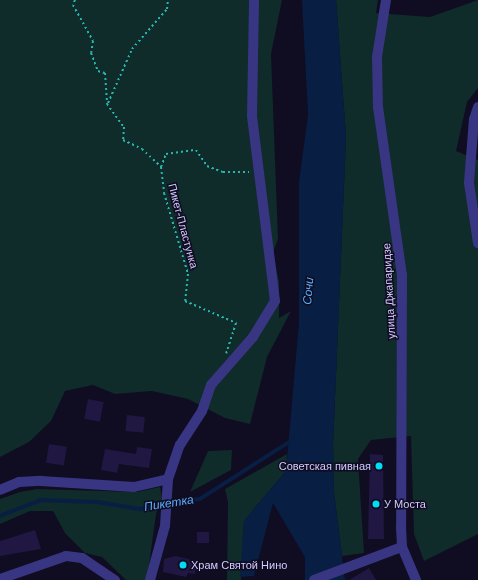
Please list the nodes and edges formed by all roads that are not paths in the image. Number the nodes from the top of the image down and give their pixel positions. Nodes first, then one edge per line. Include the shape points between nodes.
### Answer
1 (254, 0) edge
2 (386, 0) edge
3 (478, 107) edge
4 (478, 244) edge
5 (168, 479) junction
6 (0, 490) edge
7 (402, 547) junction
8 (0, 579) edge
9 (115, 580) edge
10 (150, 580) edge
11 (314, 580) edge
12 (416, 580) edge

1 - 5 street via 252,116 275,301 253,337 211,386 202,411 180,445
2 - 7 street, улица Джапаридзе via 377,57 378,106 402,275
3 - 4 street via 474,119 469,183
5 - 6 street via 134,487 19,482
5 - 10 street via 167,507
7 - 11 street
7 - 12 street, улица Джапаридзе
8 - 9 street via 66,556 82,558

